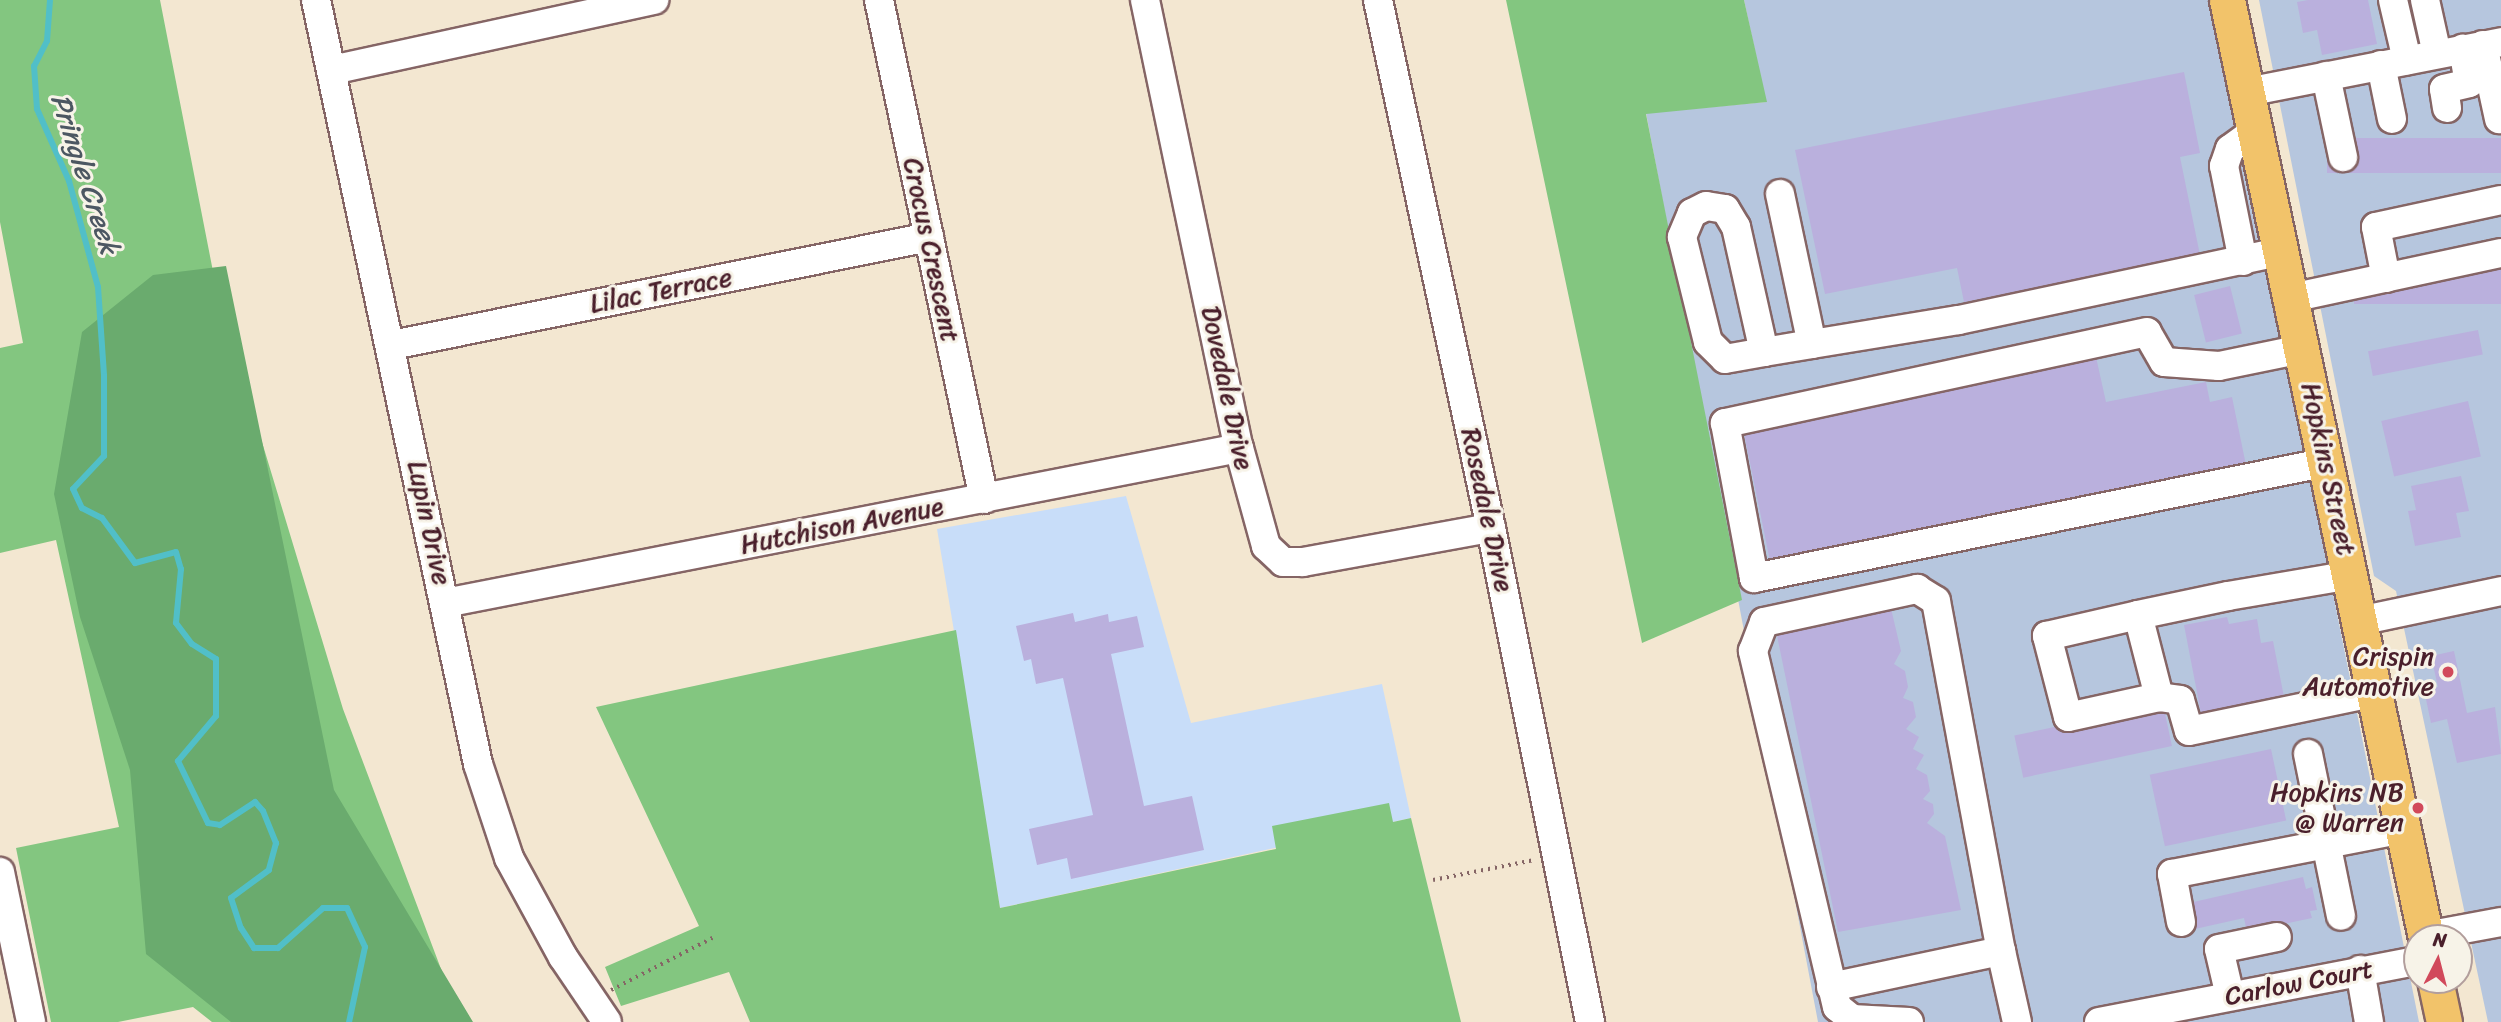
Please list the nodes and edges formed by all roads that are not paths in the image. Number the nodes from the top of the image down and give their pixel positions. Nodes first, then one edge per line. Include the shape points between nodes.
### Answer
1 (316, 0) edge
2 (654, 0) edge
3 (879, 0) edge
4 (1145, 0) edge
5 (1378, 0) edge
6 (2227, 0) edge
7 (2393, 0) edge
8 (2425, 0) edge
9 (2471, 47) edge
10 (2394, 62) junction
11 (332, 71) junction
12 (2326, 76) junction
13 (2246, 92) junction
14 (2447, 108) dead end
15 (2392, 119) dead end
16 (2498, 119) dead end
17 (2255, 131) junction
18 (2343, 157) dead end
19 (1780, 194) dead end
20 (2501, 200) edge
21 (929, 237) junction
22 (2280, 252) junction
23 (2501, 253) edge
24 (2243, 261) junction
25 (2386, 278) junction
26 (2291, 298) junction
27 (1812, 344) junction
28 (392, 345) junction
29 (2302, 349) junction
30 (1764, 352) junction
31 (1239, 448) junction
32 (2328, 462) junction
33 (984, 499) junction
34 (1491, 528) junction
35 (2351, 575) junction
36 (2501, 591) edge
37 (445, 603) junction
38 (2138, 615) junction
39 (2359, 621) junction
40 (2374, 693) junction
41 (2159, 696) junction
42 (2308, 754) dead end
43 (2404, 829) junction
44 (2326, 844) junction
45 (0, 872) edge
46 (2341, 916) dead end
47 (2182, 922) dead end
48 (2501, 922) edge
49 (2420, 924) edge
50 (2473, 930) edge
51 (2277, 937) dead end
52 (2001, 951) junction
53 (2403, 953) edge
54 (2360, 970) junction
55 (1831, 987) junction
56 (2438, 994) edge
57 (2230, 996) junction
58 (599, 1011) edge
59 (2169, 1016) edge
60 (32, 1022) edge
61 (1590, 1022) edge
62 (1909, 1022) edge
63 (2017, 1022) edge
64 (2099, 1022) edge
65 (2369, 1022) edge
66 (2444, 1022) edge

1 - 11 street, Lupin Drive
2 - 11 street
3 - 21 street, Crocus Crescent
4 - 31 street, Dovedale Drive
5 - 34 street, Rosedale Drive
6 - 13 main road, Hopkins Street
7 - 10 street
8 - 9 street
9 - 10 street
9 - 14 street via 2469,83 2444,89
9 - 16 street
10 - 12 street
10 - 15 street
11 - 28 street, Lupin Drive
12 - 13 street
12 - 18 street
13 - 17 main road, Hopkins Street
17 - 22 main road, Hopkins Street
17 - 24 street via 2230,149 2224,166
19 - 27 street
20 - 25 street via 2376,228
21 - 28 street, Lilac Terrace
21 - 33 street, Crocus Crescent
22 - 24 street
22 - 26 main road, Hopkins Street
23 - 25 street
24 - 27 street via 1959,320
25 - 26 street
26 - 29 main road, Hopkins Street
27 - 30 street
28 - 37 street, Lupin Drive
29 - 32 main road, Hopkins Street
29 - 32 street via 2219,366 2164,362 2147,332 1725,423 1754,578
30 - 30 street via 1724,359 1707,342 1682,237 1692,213 1706,206 1725,209 1735,227
31 - 33 street, Hutchison Avenue
31 - 34 street, Dovedale Drive via 1266,546 1283,562
32 - 35 main road, Hopkins Street
33 - 37 street, Hutchison Avenue
34 - 61 street, Rosedale Drive
35 - 38 street
35 - 39 main road, Hopkins Street
36 - 39 street
37 - 58 street, Lupin Drive via 478,764 509,858 563,957
38 - 41 street
38 - 41 street via 2047,636 2068,717
39 - 40 main road, Hopkins Street
40 - 41 street via 2189,731 2180,700
40 - 43 main road, Hopkins Street
42 - 44 street
43 - 44 street
43 - 49 main road, Hopkins Street
44 - 46 street
44 - 47 street via 2172,874
45 - 60 street
48 - 50 street, Carlow Court
51 - 57 street via 2219,949
52 - 55 street
52 - 55 street via 1936,601 1917,589 1764,622 1753,651
52 - 63 street
53 - 54 street, Carlow Court
54 - 57 street, Carlow Court
54 - 65 street
55 - 62 street via 1837,1007 1852,1019
56 - 66 main road
57 - 59 street, Carlow Court
59 - 64 street, Carlow Court

